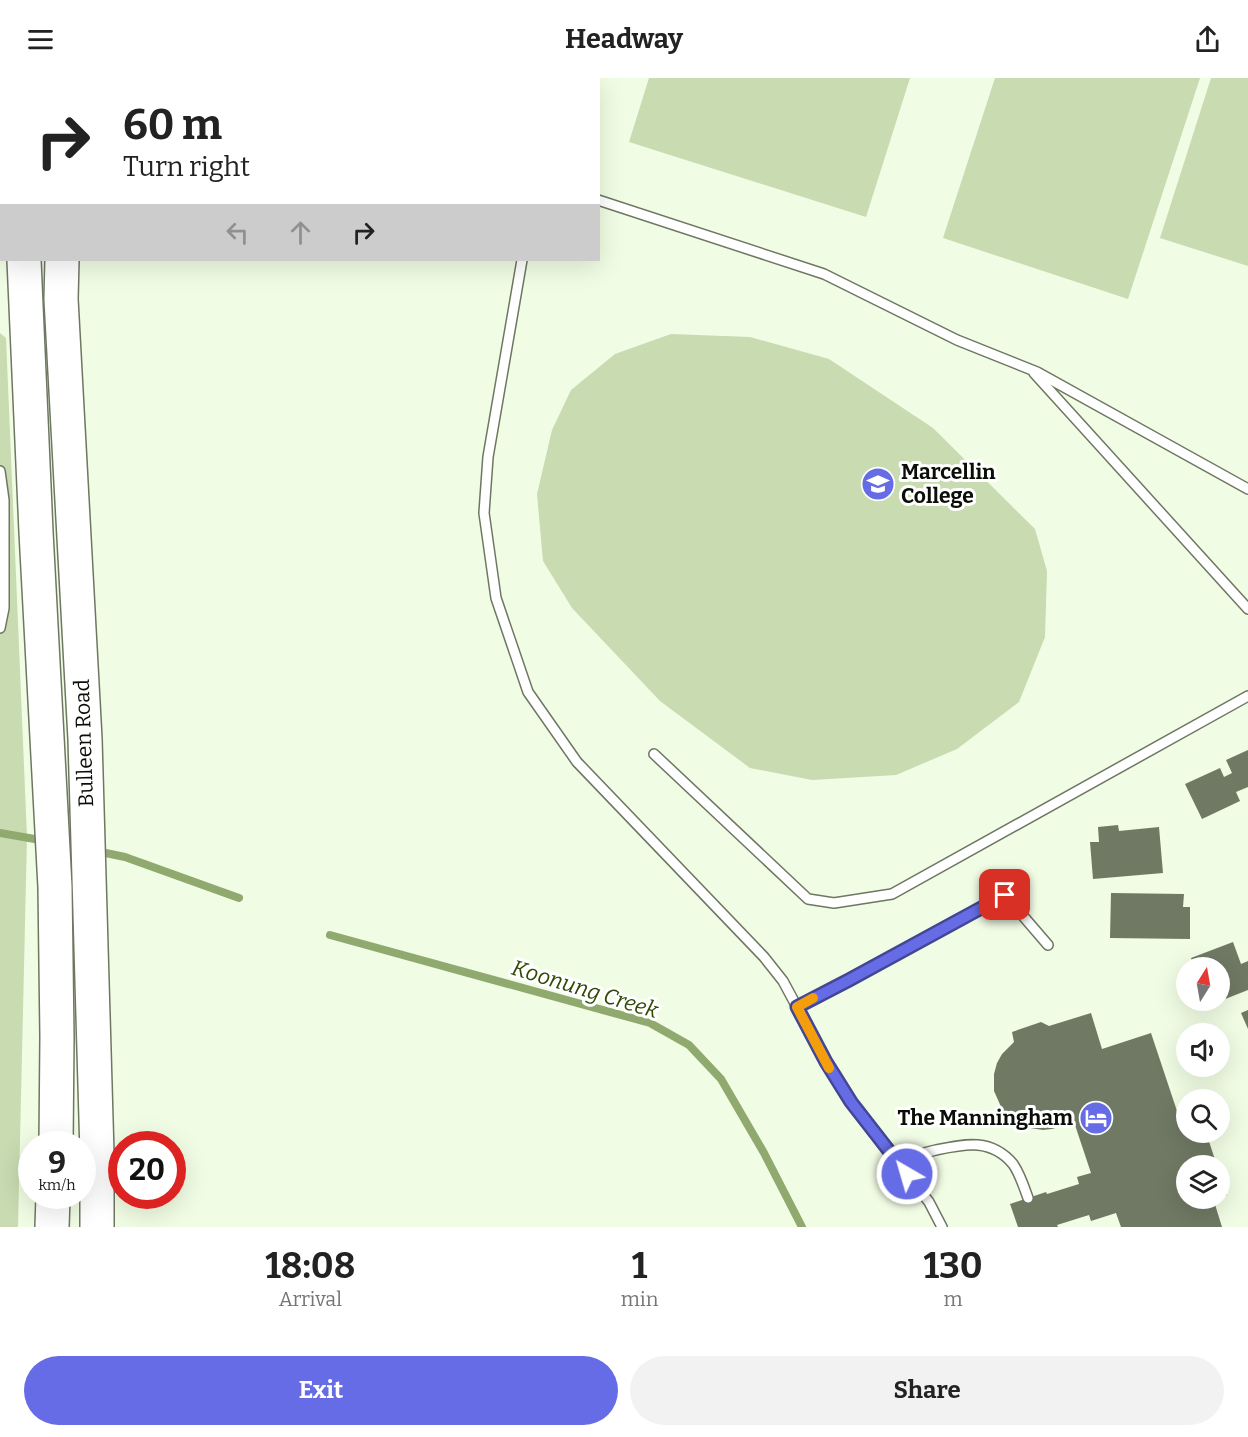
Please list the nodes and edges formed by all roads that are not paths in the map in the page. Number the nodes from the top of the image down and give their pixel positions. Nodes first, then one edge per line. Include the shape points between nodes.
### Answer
1 (600, 201) edge
2 (24, 261) edge
3 (62, 261) edge
4 (522, 261) edge
5 (1030, 369) junction
6 (0, 471) edge
7 (1248, 489) edge
8 (1248, 609) edge
9 (0, 628) edge
10 (1248, 696) edge
11 (654, 754) dead end
12 (1048, 945) dead end
13 (797, 1007) junction
14 (56, 1131) edge
15 (895, 1160) junction
16 (1028, 1198) dead end
17 (53, 1209) edge
18 (52, 1227) edge
19 (97, 1227) edge
20 (942, 1227) edge

1 - 5 lane via 825,274 957,340
2 - 14 highway, Bulleen Road via 55,887
3 - 19 highway, Bulleen Road via 85,739
4 - 13 lane via 488,457 484,513 496,598 528,692 577,762 764,957
5 - 7 lane
5 - 8 lane
6 - 9 lane via 4,500 4,608
10 - 11 lane via 892,894 834,903 808,899
12 - 13 lane via 1005,895
13 - 15 lane via 851,1102
15 - 16 lane via 977,1144 1003,1155 1014,1166
15 - 20 lane via 929,1202
17 - 18 highway

